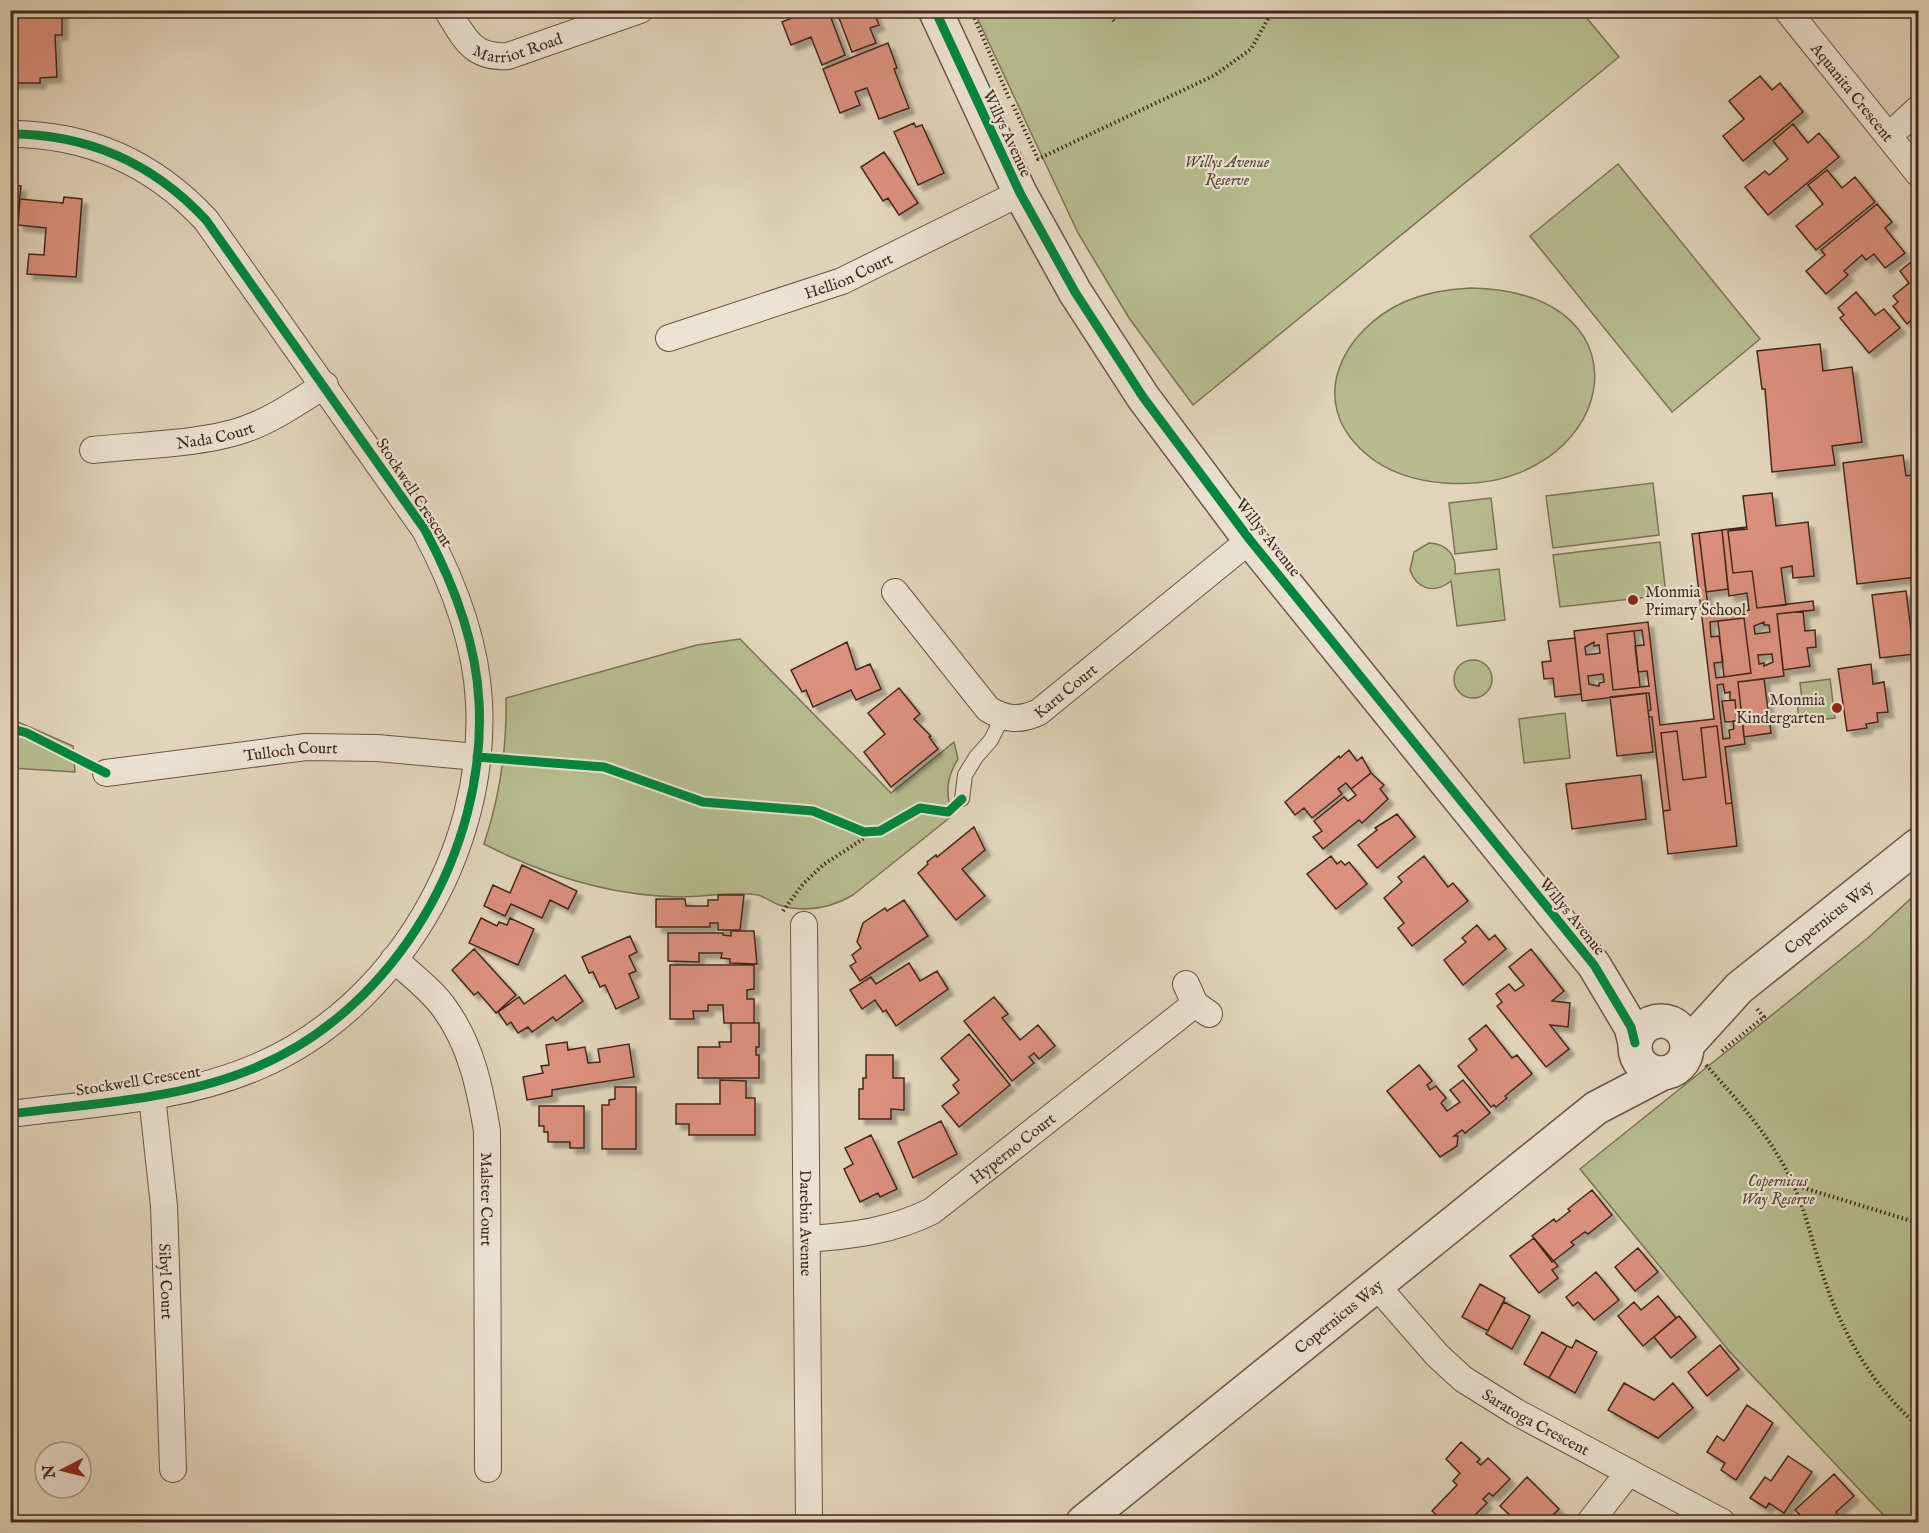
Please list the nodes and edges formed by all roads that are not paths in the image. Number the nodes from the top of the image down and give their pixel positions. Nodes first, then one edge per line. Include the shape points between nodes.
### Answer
1 (447, 10) edge
2 (640, 10) edge
3 (1787, 10) edge
4 (936, 11) edge
5 (1918, 109) edge
6 (10, 134) edge
7 (1889, 136) junction
8 (1918, 173) edge
9 (1020, 193) junction
10 (669, 338) dead end
11 (325, 385) junction
12 (93, 450) dead end
13 (1250, 540) junction
14 (896, 592) dead end
15 (1002, 718) junction
16 (477, 757) junction
17 (106, 773) dead end
18 (962, 800) dead end
19 (1918, 845) edge
20 (805, 924) road end
21 (394, 959) junction
22 (1594, 965) junction
23 (1197, 1001) dead end
24 (1673, 1028) junction
25 (1635, 1047) junction
26 (1663, 1073) junction
27 (152, 1096) junction
28 (1596, 1108) junction
29 (10, 1114) edge
30 (807, 1239) junction
31 (1376, 1285) junction
32 (173, 1469) dead end
33 (488, 1469) dead end
34 (1629, 1472) junction
35 (809, 1522) edge
36 (1083, 1522) edge
37 (1590, 1522) edge
38 (1722, 1522) edge

1 - 2 street, Marriot Road via 471,46 495,57 508,56
3 - 7 street, Aquanita Crescent
4 - 9 street, Willys Avenue
5 - 7 street
6 - 11 street, Stockwell Crescent via 47,136 105,150 160,178 185,197 206,220
7 - 8 street, Aquanita Crescent
9 - 10 street, Hellion Court via 842,281
9 - 13 street, Willys Avenue via 1075,292 1143,397
11 - 12 street, Nada Court via 247,429 214,437
11 - 16 street, Stockwell Crescent via 425,530 445,567 459,603 475,668 479,703
13 - 15 street, Karu Court via 1039,712 1018,719
13 - 22 street, Willys Avenue
14 - 15 street via 980,700
15 - 18 lane via 965,775
16 - 17 street, Tulloch Court via 377,748 306,747
16 - 21 street, Stockwell Crescent via 459,843 445,878 426,914
19 - 24 street, Copernicus Way via 1739,988
20 - 30 street, Darebin Avenue
21 - 27 street, Stockwell Crescent via 345,1010 288,1052 211,1084
21 - 33 street, Malster Court via 444,1008 466,1048 481,1090 486,1131
22 - 24 street, Willys Avenue
22 - 25 street, Willys Avenue via 1631,1027
23 - 30 street, Hyperno Court via 932,1211 879,1231
24 - 25 street via 1656,1021 1642,1028
24 - 26 street via 1684,1061 1671,1072
25 - 26 street via 1638,1059 1648,1070
25 - 28 street, Copernicus Way via 1627,1068
26 - 28 street, Copernicus Way
27 - 29 street, Stockwell Crescent
27 - 32 street, Sibyl Court via 164,1206
28 - 31 street, Copernicus Way
30 - 35 street, Darebin Avenue
31 - 34 street, Saratoga Crescent via 1463,1379
31 - 36 street, Copernicus Way
34 - 37 street
34 - 38 street, Saratoga Crescent

